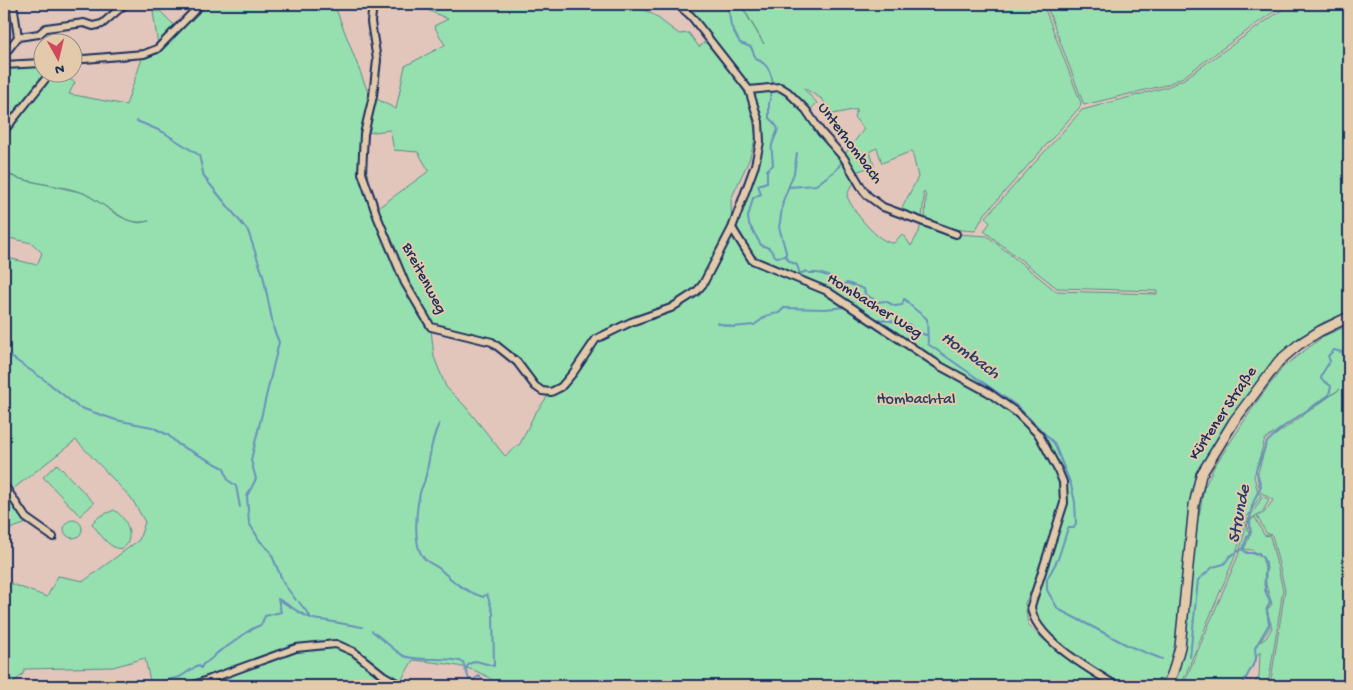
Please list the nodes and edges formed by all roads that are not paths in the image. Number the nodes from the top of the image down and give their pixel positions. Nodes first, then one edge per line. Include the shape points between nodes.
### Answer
1 (13, 4) edge
2 (201, 4) edge
3 (373, 4) edge
4 (677, 4) edge
5 (124, 5) edge
6 (18, 37) junction
7 (4, 55) edge
8 (82, 59) edge
9 (32, 63) edge
10 (4, 65) edge
11 (43, 82) edge
12 (749, 90) junction
13 (4, 131) edge
14 (732, 228) junction
15 (956, 234) dead end
16 (1349, 317) edge
17 (4, 485) edge
18 (53, 537) dead end
19 (191, 686) edge
20 (402, 686) edge
21 (1117, 686) edge
22 (1167, 686) edge

1 - 6 street
2 - 8 street via 157,49 144,54
3 - 14 street, Breitenweg via 371,22 377,60 364,134 362,173 405,283 431,326 492,342 517,362 535,386 551,392 561,387 574,373 596,339 671,308 696,292 710,273
4 - 12 street via 691,16
5 - 6 street via 102,24 46,28 39,34
6 - 7 street
9 - 10 street
11 - 13 street
12 - 14 street via 759,122 760,142
12 - 15 street, Unterhombach via 780,87 788,92 844,158 868,196 883,207
14 - 21 street, Hombacher Weg via 752,260 827,291 940,366 988,392 1017,413 1039,435 1063,482 1064,503 1035,591 1032,616 1058,646
16 - 22 main road, Kürtener Straße via 1320,331 1279,361 1234,422 1201,476 1194,505 1180,647
17 - 18 street via 26,518
19 - 20 street via 296,648 336,644 354,652

